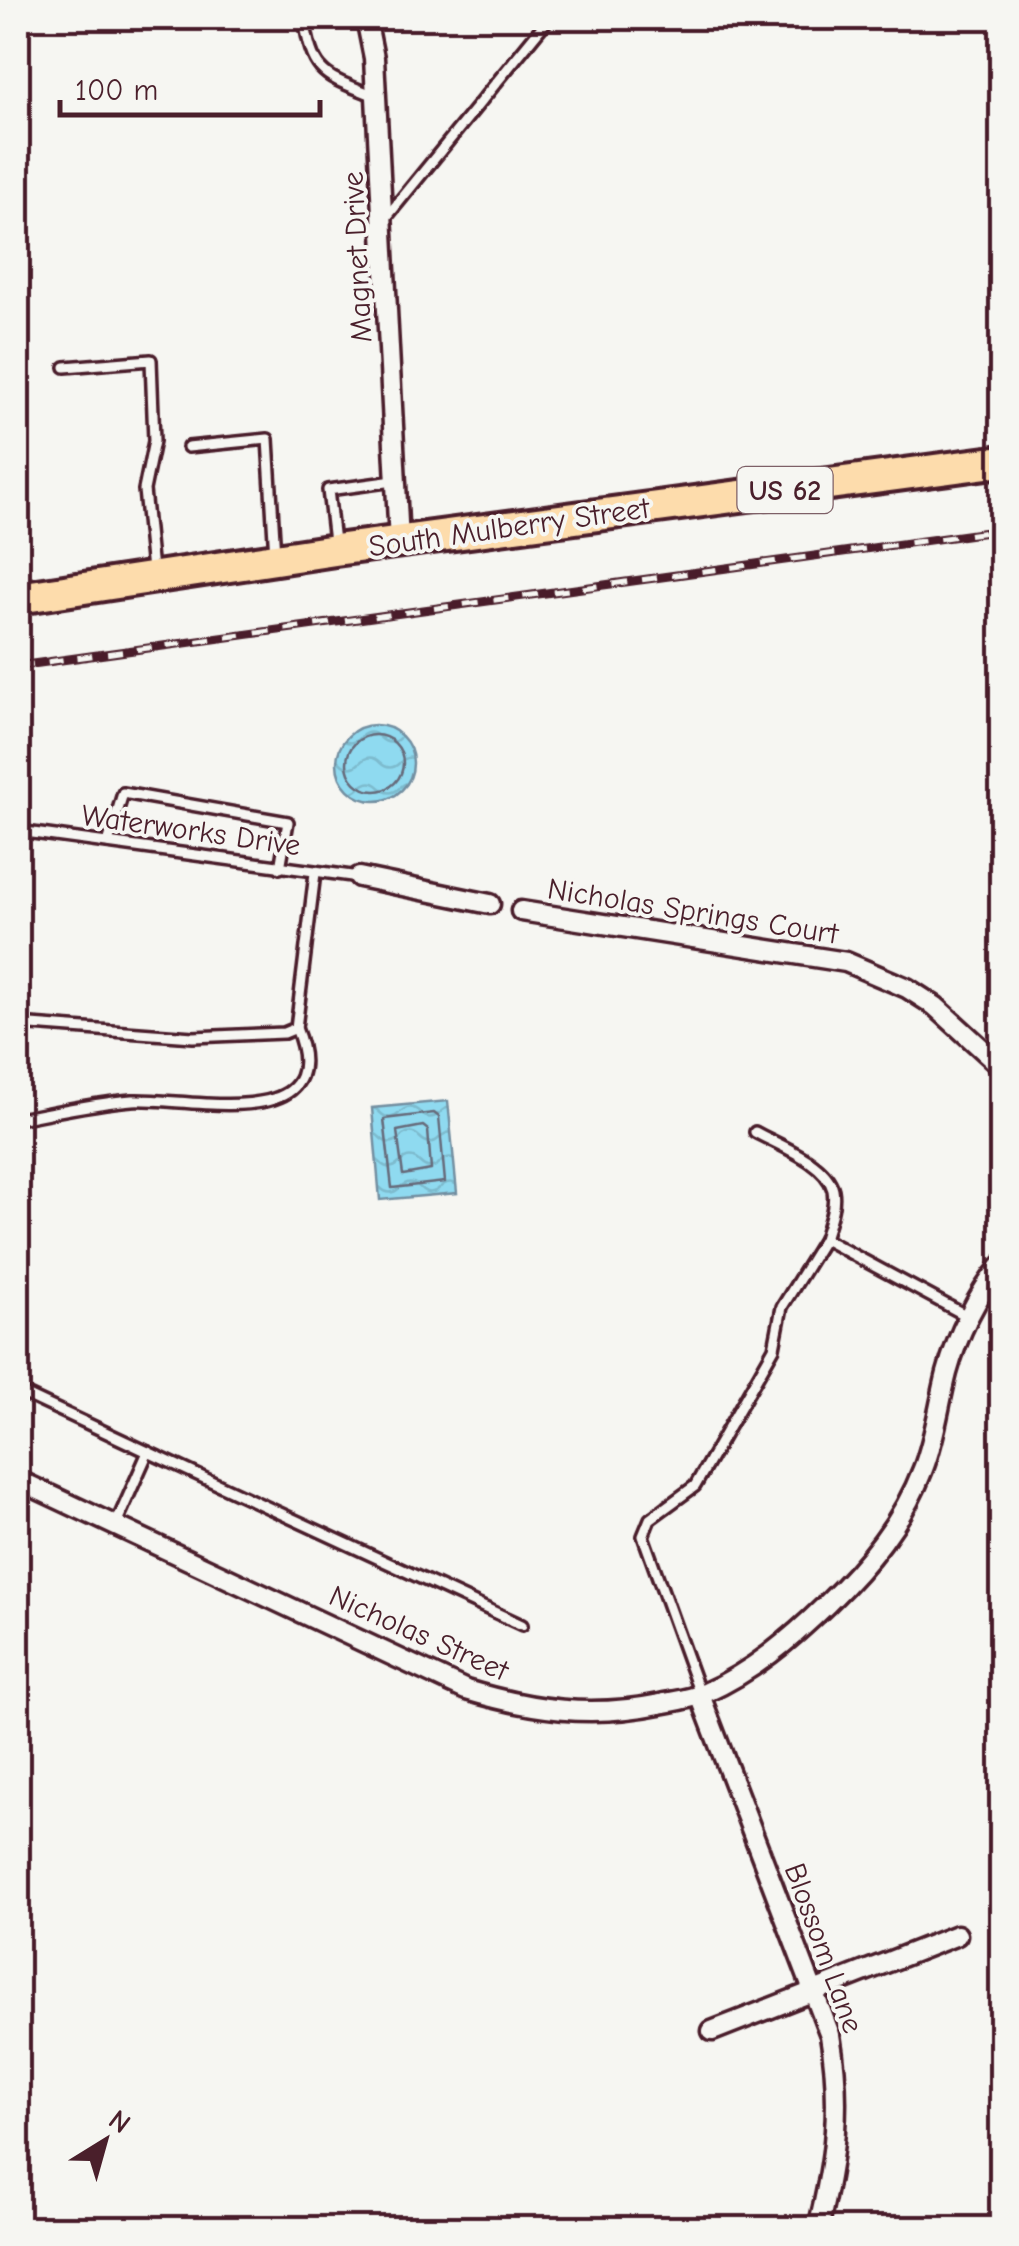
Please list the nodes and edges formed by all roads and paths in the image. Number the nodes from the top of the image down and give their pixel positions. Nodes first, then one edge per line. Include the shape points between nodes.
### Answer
1 (304, 18) edge
2 (366, 18) edge
3 (549, 18) edge
4 (376, 97) junction
5 (383, 222) junction
6 (65, 367) dead end
7 (188, 447) dead end
8 (1002, 461) edge
9 (394, 488) junction
10 (399, 542) junction
11 (335, 550) junction
12 (276, 559) junction
13 (153, 578) junction
14 (18, 598) edge
15 (18, 831) edge
16 (108, 844) junction
17 (280, 868) junction
18 (315, 873) junction
19 (359, 877) joint
20 (490, 904) dead end
21 (521, 911) dead end
22 (18, 1024) edge
23 (296, 1028) junction
24 (1002, 1068) edge
25 (18, 1118) edge
26 (754, 1132) dead end
27 (824, 1239) junction
28 (1002, 1265) edge
29 (969, 1317) junction
30 (18, 1391) edge
31 (148, 1452) junction
32 (18, 1480) edge
33 (116, 1524) junction
34 (522, 1625) dead end
35 (700, 1695) junction
36 (957, 1935) dead end
37 (814, 1990) junction
38 (712, 2030) dead end
39 (820, 2228) edge

1 - 4 lane via 310,54 326,76
2 - 4 street, Magnet Drive
3 - 5 lane
4 - 5 street, Magnet Drive
5 - 9 street, Magnet Drive
6 - 13 lane via 151,360 154,441 144,490
7 - 12 lane via 268,439
8 - 10 main road, South Mulberry Street / US 62
9 - 10 street, Magnet Drive
9 - 11 lane via 328,490
10 - 11 main road, South Mulberry Street / US 62
11 - 12 main road, South Mulberry Street / US 62
12 - 13 main road, South Mulberry Street / US 62
13 - 14 main road, South Mulberry Street / US 62
15 - 16 lane, Waterworks Drive
16 - 17 lane, Waterworks Drive
16 - 17 lane via 123,793 288,822
17 - 18 lane, Waterworks Drive
18 - 19 lane, Waterworks Drive
18 - 23 lane
19 - 20 street
21 - 24 street, Nicholas Springs Court via 846,962 935,1006
22 - 23 lane via 193,1037
23 - 25 lane via 304,1070 281,1097 248,1105 132,1100
26 - 27 lane via 818,1168 832,1188
27 - 29 lane
27 - 35 lane via 782,1307 774,1348 695,1486 650,1519 643,1536
28 - 29 street, Nicholas Street
29 - 35 street, Nicholas Street via 948,1368 924,1468 892,1531 790,1640
30 - 31 lane
31 - 33 lane
31 - 34 lane
32 - 33 street, Nicholas Street
33 - 35 street, Nicholas Street via 466,1690 520,1706 636,1709
35 - 37 street, Blossom Lane
36 - 37 street
37 - 38 street
37 - 39 street, Blossom Lane via 830,2035 837,2095 835,2154

